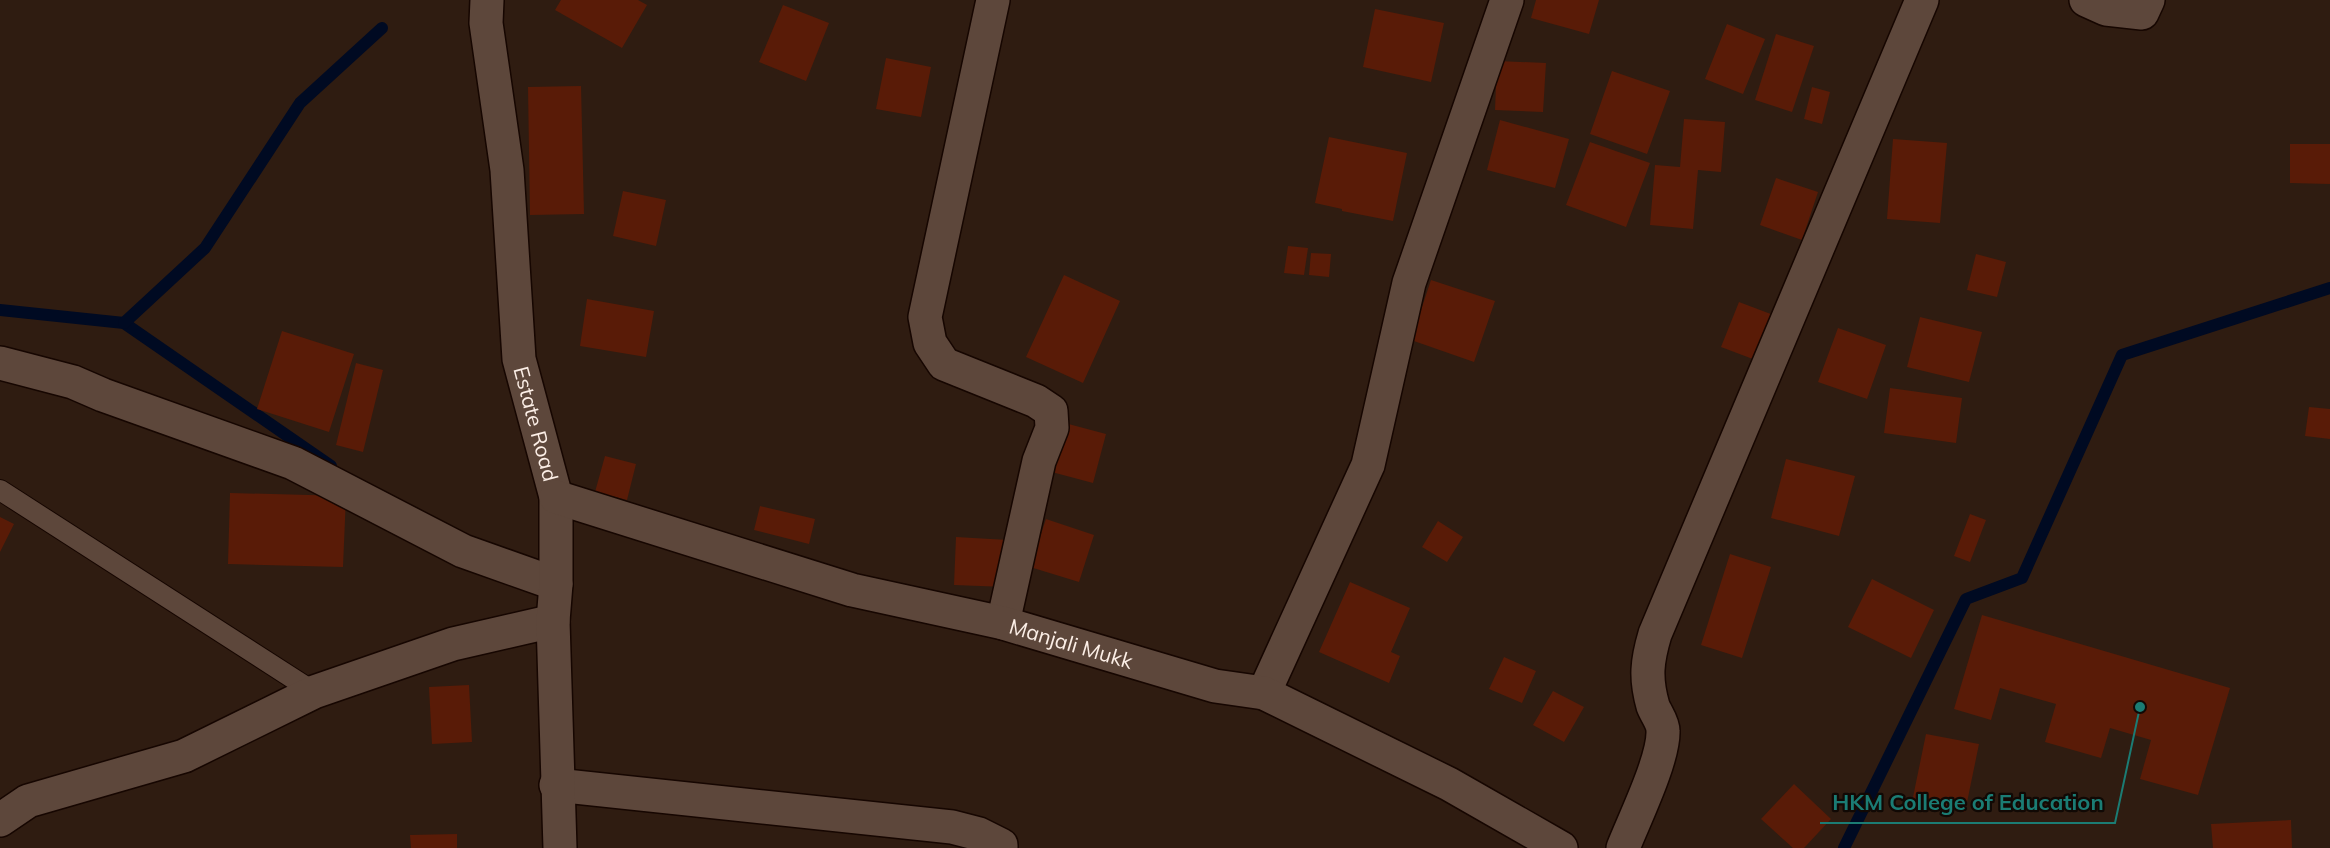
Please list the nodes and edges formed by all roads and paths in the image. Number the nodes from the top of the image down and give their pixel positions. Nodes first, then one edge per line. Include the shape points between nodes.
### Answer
1 (487, 0) edge
2 (993, 0) edge
3 (1507, 0) edge
4 (1922, 0) edge
5 (2086, 0) edge
6 (2148, 0) edge
7 (0, 363) edge
8 (0, 490) edge
9 (556, 497) junction
10 (556, 584) junction
11 (553, 621) junction
12 (1003, 623) junction
13 (314, 692) junction
14 (1264, 693) junction
15 (556, 785) junction
16 (14, 798) edge
17 (0, 820) edge
18 (560, 848) edge
19 (1001, 848) edge
20 (1561, 848) edge
21 (1623, 848) edge

1 - 9 street, Estate Road via 486,23 507,170 519,359
2 - 12 street via 925,317 930,343 944,364 1036,401 1051,411 1052,428 1039,461
3 - 14 street via 1409,282 1368,465
4 - 21 street via 1655,634 1647,659 1647,683 1664,728 1662,748
5 - 6 street via 2106,9 2142,13
7 - 10 street via 73,382 293,463 463,550
8 - 13 lane
9 - 10 street, Estate Road
9 - 12 street, Manjali Mukk via 852,590
10 - 11 street, Estate Road
11 - 13 street via 453,644
11 - 15 street, Estate Road
12 - 14 street, Manjali Mukk via 1215,686
13 - 16 street via 184,756
14 - 20 street, Manjali Mukk via 1449,784
15 - 18 street, Estate Road
15 - 19 street via 952,827 979,834
16 - 17 street

